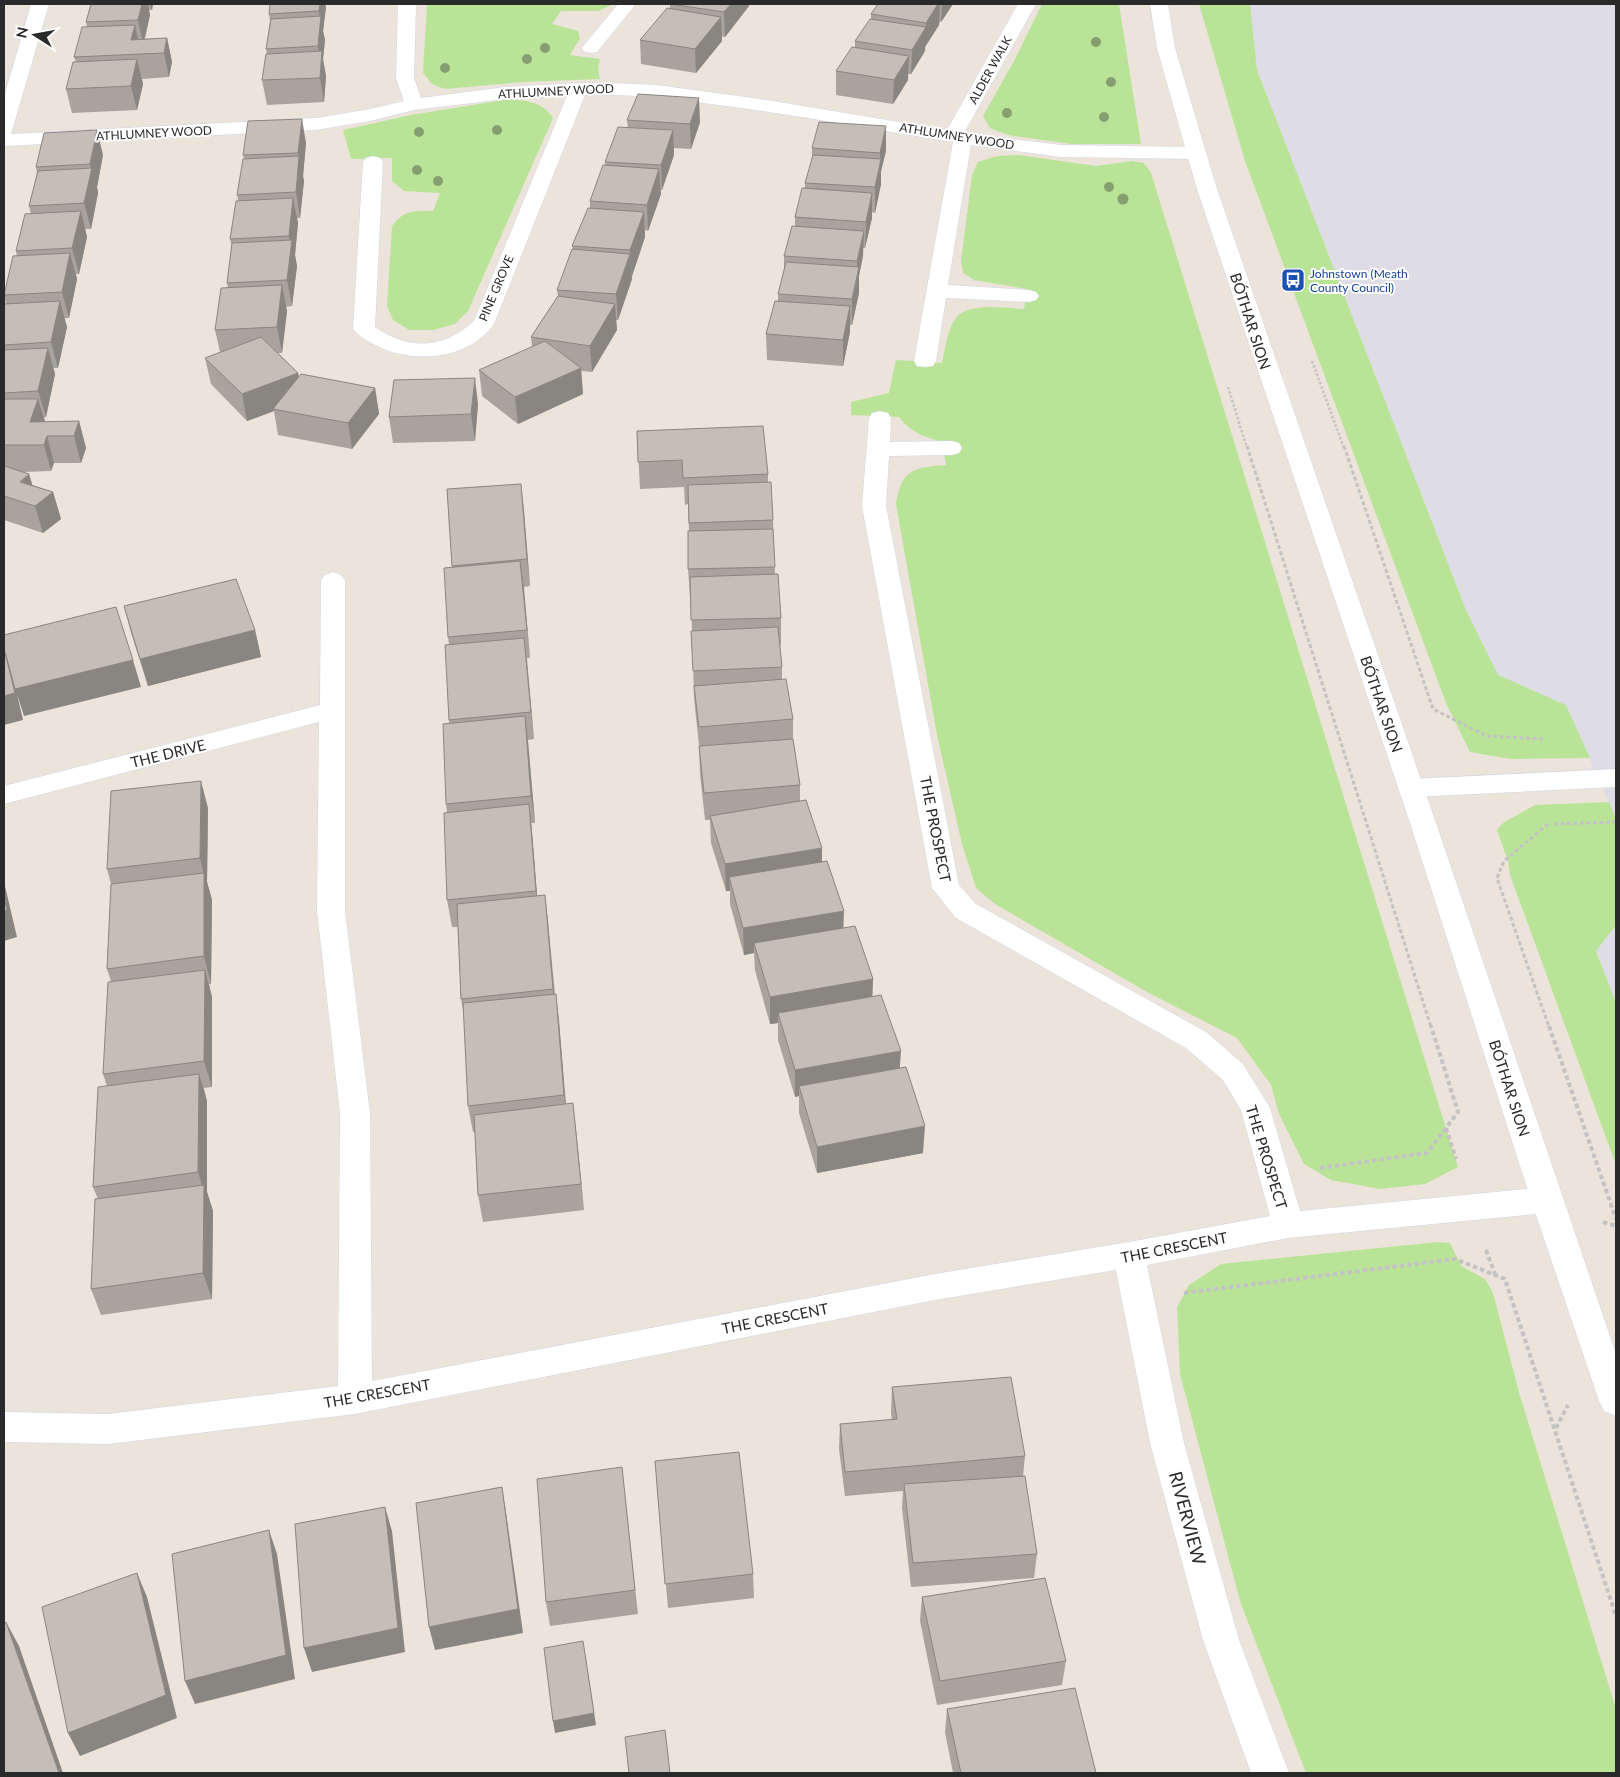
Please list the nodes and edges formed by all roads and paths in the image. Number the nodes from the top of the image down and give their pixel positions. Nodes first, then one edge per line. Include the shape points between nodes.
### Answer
1 (40, 4) edge
2 (407, 4) edge
3 (627, 4) edge
4 (1027, 4) edge
5 (1160, 4) edge
6 (591, 48) dead end
7 (579, 88) junction
8 (414, 104) junction
9 (4, 131) edge
10 (958, 137) junction
11 (4, 140) edge
12 (1196, 154) junction
13 (373, 162) dead end
14 (937, 291) junction
15 (1029, 296) dead end
16 (1309, 353) dead end
17 (925, 361) dead end
18 (880, 418) dead end
19 (951, 448) dead end
20 (878, 449) junction
21 (333, 580) dead end
22 (1318, 669) dead end
23 (332, 710) junction
24 (1547, 739) dead end
25 (1616, 778) edge
26 (1411, 788) junction
27 (4, 795) edge
28 (1616, 822) edge
29 (1446, 1128) junction
30 (1456, 1159) dead end
31 (1274, 1174) junction
32 (1547, 1200) junction
33 (1616, 1219) edge
34 (1288, 1225) junction
35 (1486, 1249) dead end
36 (1129, 1255) junction
37 (1495, 1275) junction
38 (1138, 1299) junction
39 (355, 1399) junction
40 (1616, 1401) edge
41 (4, 1427) edge
42 (1616, 1616) edge
43 (1270, 1773) edge

1 - 9 street via 20,44
2 - 8 street via 405,78
3 - 6 street
4 - 10 street, ALDER WALK
5 - 12 street, BÓTHAR SION via 1166,48
7 - 8 street, ATHLUMNEY WOOD via 505,92
7 - 10 street, ATHLUMNEY WOOD via 666,92
7 - 13 street, PINE GROVE via 482,324 465,339 445,347 422,351 398,348 364,329
8 - 11 street, ATHLUMNEY WOOD via 316,124
10 - 12 street, ATHLUMNEY WOOD via 1061,151
10 - 14 street, ALDER WALK
12 - 26 street, BÓTHAR SION
14 - 15 street
14 - 17 street, ALDER WALK
16 - 24 path via 1333,414 1433,709 1487,736
18 - 20 street, THE PROSPECT
19 - 20 street
20 - 31 street, THE PROSPECT via 874,506 946,888 966,911 1196,1040 1233,1072 1255,1108
21 - 23 street
22 - 29 path via 1458,1112
23 - 27 street, THE DRIVE
23 - 39 street via 331,911 355,1113
25 - 26 street
26 - 32 street, BÓTHAR SION
28 - 33 path via 1546,824 1504,861 1497,878
29 - 30 path
29 - 31 path via 1427,1152
31 - 34 street, THE PROSPECT
32 - 34 street, THE CRESCENT
32 - 40 street, BÓTHAR SION
34 - 36 street, THE CRESCENT
35 - 37 path
36 - 38 street, RIVERVIEW
36 - 39 street, THE CRESCENT via 935,1287
37 - 38 path via 1455,1259
37 - 42 path via 1505,1279
38 - 43 street, RIVERVIEW via 1167,1443 1216,1621
39 - 41 street, THE CRESCENT via 108,1429

